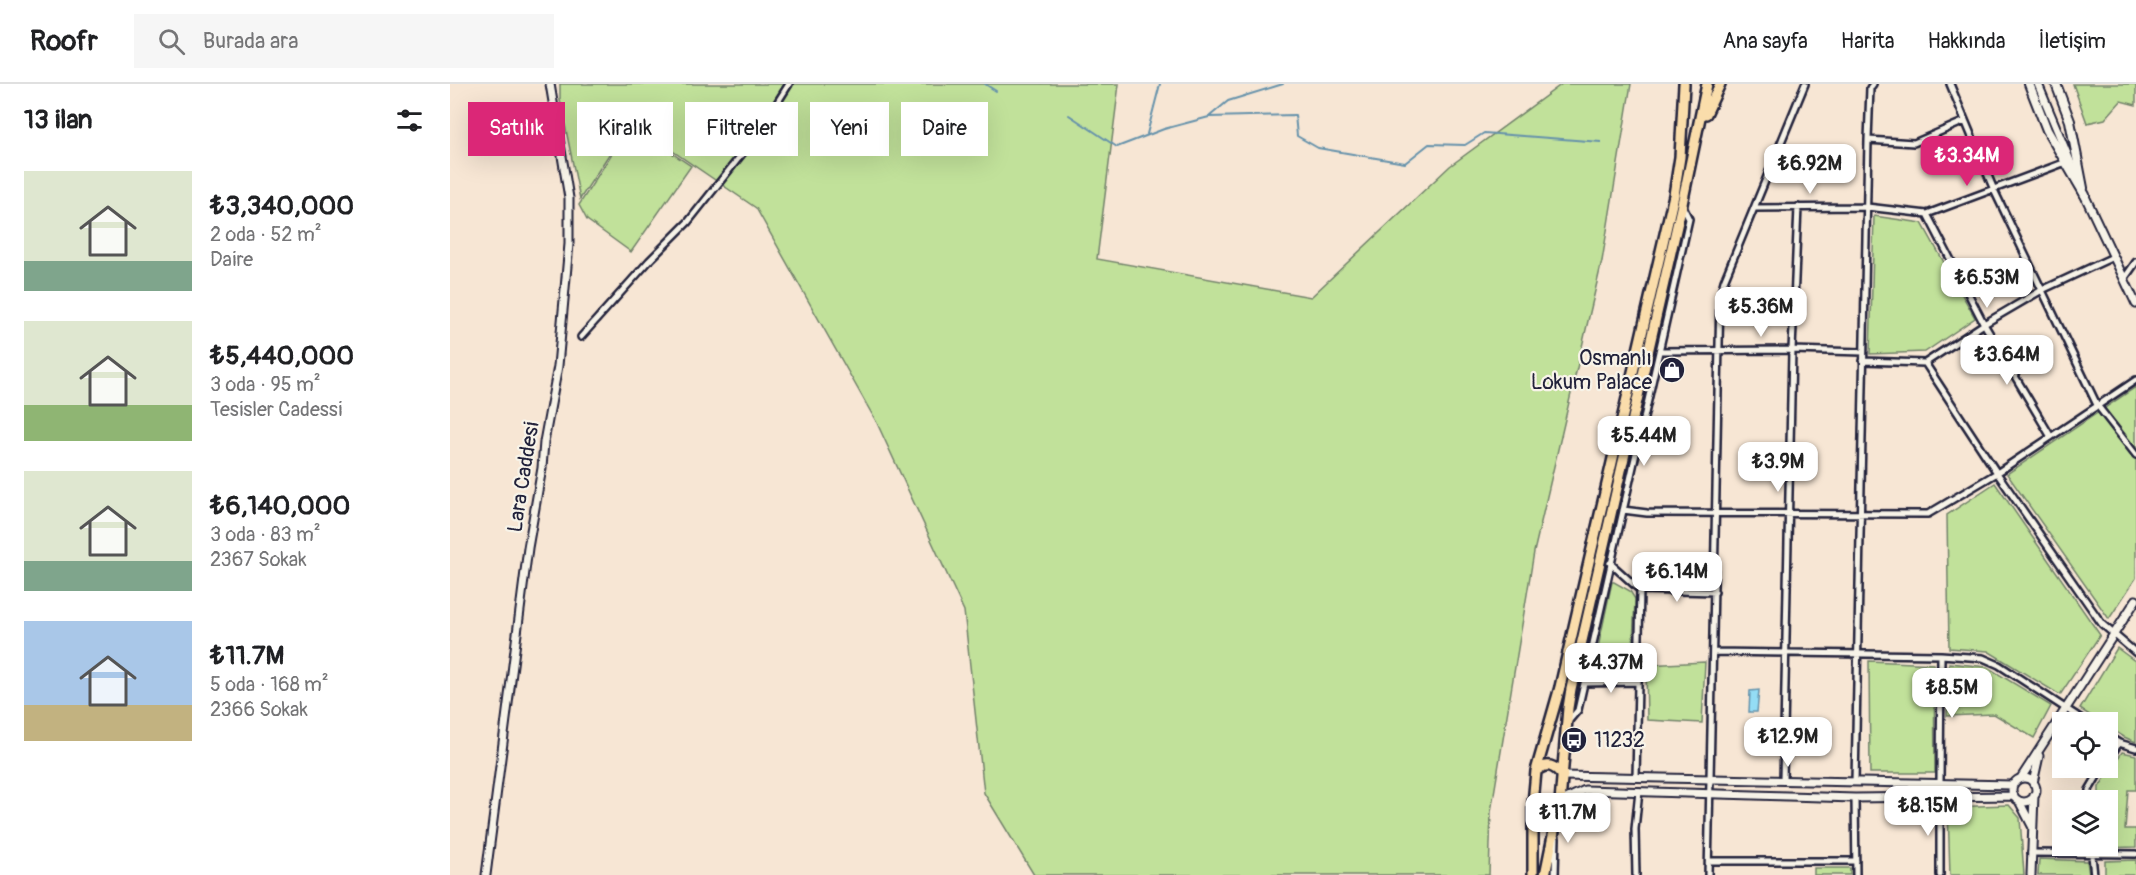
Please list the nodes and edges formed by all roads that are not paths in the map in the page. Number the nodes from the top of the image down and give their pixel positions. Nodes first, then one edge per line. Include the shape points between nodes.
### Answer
1 (550, 84) edge
2 (789, 84) edge
3 (1684, 84) edge
4 (1707, 84) edge
5 (1720, 84) edge
6 (1805, 84) edge
7 (1873, 84) edge
8 (1950, 84) edge
9 (2029, 84) edge
10 (2038, 84) edge
11 (2043, 84) edge
12 (2056, 84) edge
13 (1965, 121) junction
14 (1868, 140) junction
15 (1692, 156) junction
16 (2066, 162) junction
17 (1994, 190) junction
18 (2085, 195) junction
19 (1682, 204) junction
20 (1798, 207) junction
21 (1867, 207) junction
22 (1754, 208) junction
23 (1927, 213) junction
24 (2113, 257) junction
25 (2136, 262) edge
26 (2124, 279) junction
27 (2042, 290) junction
28 (2136, 304) edge
29 (1984, 324) junction
30 (581, 337) dead end
31 (1720, 350) junction
32 (1792, 350) junction
33 (1660, 351) junction
34 (1863, 352) junction
35 (1863, 361) junction
36 (1925, 363) junction
37 (2136, 380) edge
38 (2097, 405) junction
39 (2051, 437) junction
40 (2136, 455) edge
41 (1997, 473) junction
42 (1623, 510) junction
43 (1717, 512) junction
44 (1789, 513) junction
45 (1860, 515) junction
46 (1610, 563) junction
47 (1640, 590) junction
48 (1715, 592) junction
49 (2136, 600) edge
50 (2114, 633) junction
51 (1714, 652) junction
52 (1786, 652) junction
53 (1858, 653) junction
54 (2136, 653) edge
55 (1941, 655) junction
56 (1638, 682) junction
57 (1584, 683) junction
58 (2066, 709) junction
59 (2071, 712) edge
60 (1566, 724) junction
61 (2119, 743) edge
62 (2136, 748) edge
63 (2040, 750) junction
64 (1536, 771) junction
65 (1563, 776) junction
66 (1636, 778) junction
67 (2021, 778) junction
68 (1711, 780) junction
69 (1783, 780) junction
70 (1855, 782) junction
71 (1940, 783) junction
72 (2033, 783) junction
73 (2013, 785) junction
74 (1639, 791) junction
75 (1709, 793) junction
76 (2034, 795) junction
77 (1534, 798) junction
78 (1855, 798) junction
79 (1940, 798) junction
80 (2017, 798) junction
81 (1560, 802) junction
82 (1555, 825) junction
83 (2033, 829) junction
84 (2031, 853) junction
85 (2052, 853) edge
86 (2118, 854) edge
87 (2136, 854) edge
88 (2091, 856) edge
89 (1708, 861) junction
90 (1856, 861) junction
91 (486, 875) edge
92 (1533, 875) edge
93 (1545, 875) edge
94 (1555, 875) edge
95 (1636, 875) edge
96 (1708, 875) edge
97 (1856, 875) edge
98 (1940, 875) edge
99 (2031, 875) edge
100 (2094, 875) edge

1 - 91 street, Lara Caddesi via 568,198 569,244 558,366 528,548
2 - 30 street via 757,135 688,222
3 - 64 main road via 1674,195 1560,687
4 - 15 main road
5 - 15 main road
6 - 22 street
7 - 14 street
8 - 13 street
9 - 16 main road
10 - 18 street
11 - 18 street
12 - 18 main road via 2070,121
13 - 14 street via 1914,143
13 - 17 street
14 - 21 street
15 - 19 main road
16 - 17 street
16 - 18 main road
17 - 23 street
17 - 27 street
18 - 24 street
19 - 33 street via 1689,219
19 - 60 main road
20 - 21 street
20 - 22 street
20 - 32 street
21 - 23 street
21 - 34 street
22 - 31 street via 1720,296
23 - 29 street
24 - 26 street
24 - 27 street
25 - 26 street
26 - 28 street
27 - 29 street
27 - 38 street
29 - 36 street
29 - 39 street
31 - 32 street
31 - 33 street
31 - 43 street
32 - 34 street
32 - 44 street
33 - 42 street
34 - 35 street
35 - 36 street
35 - 45 street
36 - 41 street
37 - 38 street
38 - 39 street
38 - 40 street
39 - 41 street
41 - 45 street via 1928,514
41 - 50 street via 2102,624
42 - 43 street
42 - 46 street
43 - 44 street
43 - 48 street
44 - 45 street
44 - 52 street
45 - 53 street
46 - 47 street
46 - 57 street
47 - 48 street
47 - 56 street
48 - 51 street
49 - 50 street
50 - 54 street
50 - 58 street
51 - 52 street
51 - 68 street
52 - 53 street
52 - 69 street
53 - 55 street
53 - 70 street
55 - 58 street via 1983,658
55 - 71 street
56 - 57 street
56 - 66 street
57 - 60 street via 1578,710
58 - 59 street
58 - 63 street
60 - 65 main road
61 - 62 street
63 - 67 street
63 - 72 street
64 - 65 main road via 1548,765
64 - 77 main road
65 - 66 street
65 - 81 main road
66 - 68 street
67 - 72 street
67 - 73 street
68 - 69 street
68 - 75 street
69 - 70 street
70 - 71 street
71 - 73 street
72 - 76 street
73 - 80 street
74 - 75 street
74 - 81 street via 1585,790
74 - 95 street
75 - 78 street
75 - 89 street
76 - 80 street via 2030,800
76 - 83 street
77 - 81 main road via 1546,807
77 - 92 main road
78 - 79 street
78 - 90 street
79 - 80 street
79 - 98 street
80 - 83 street
81 - 82 main road
82 - 93 main road
82 - 94 street
83 - 84 street
84 - 85 street
84 - 99 street
86 - 87 street
88 - 100 street
89 - 90 street
89 - 96 street
90 - 97 street

